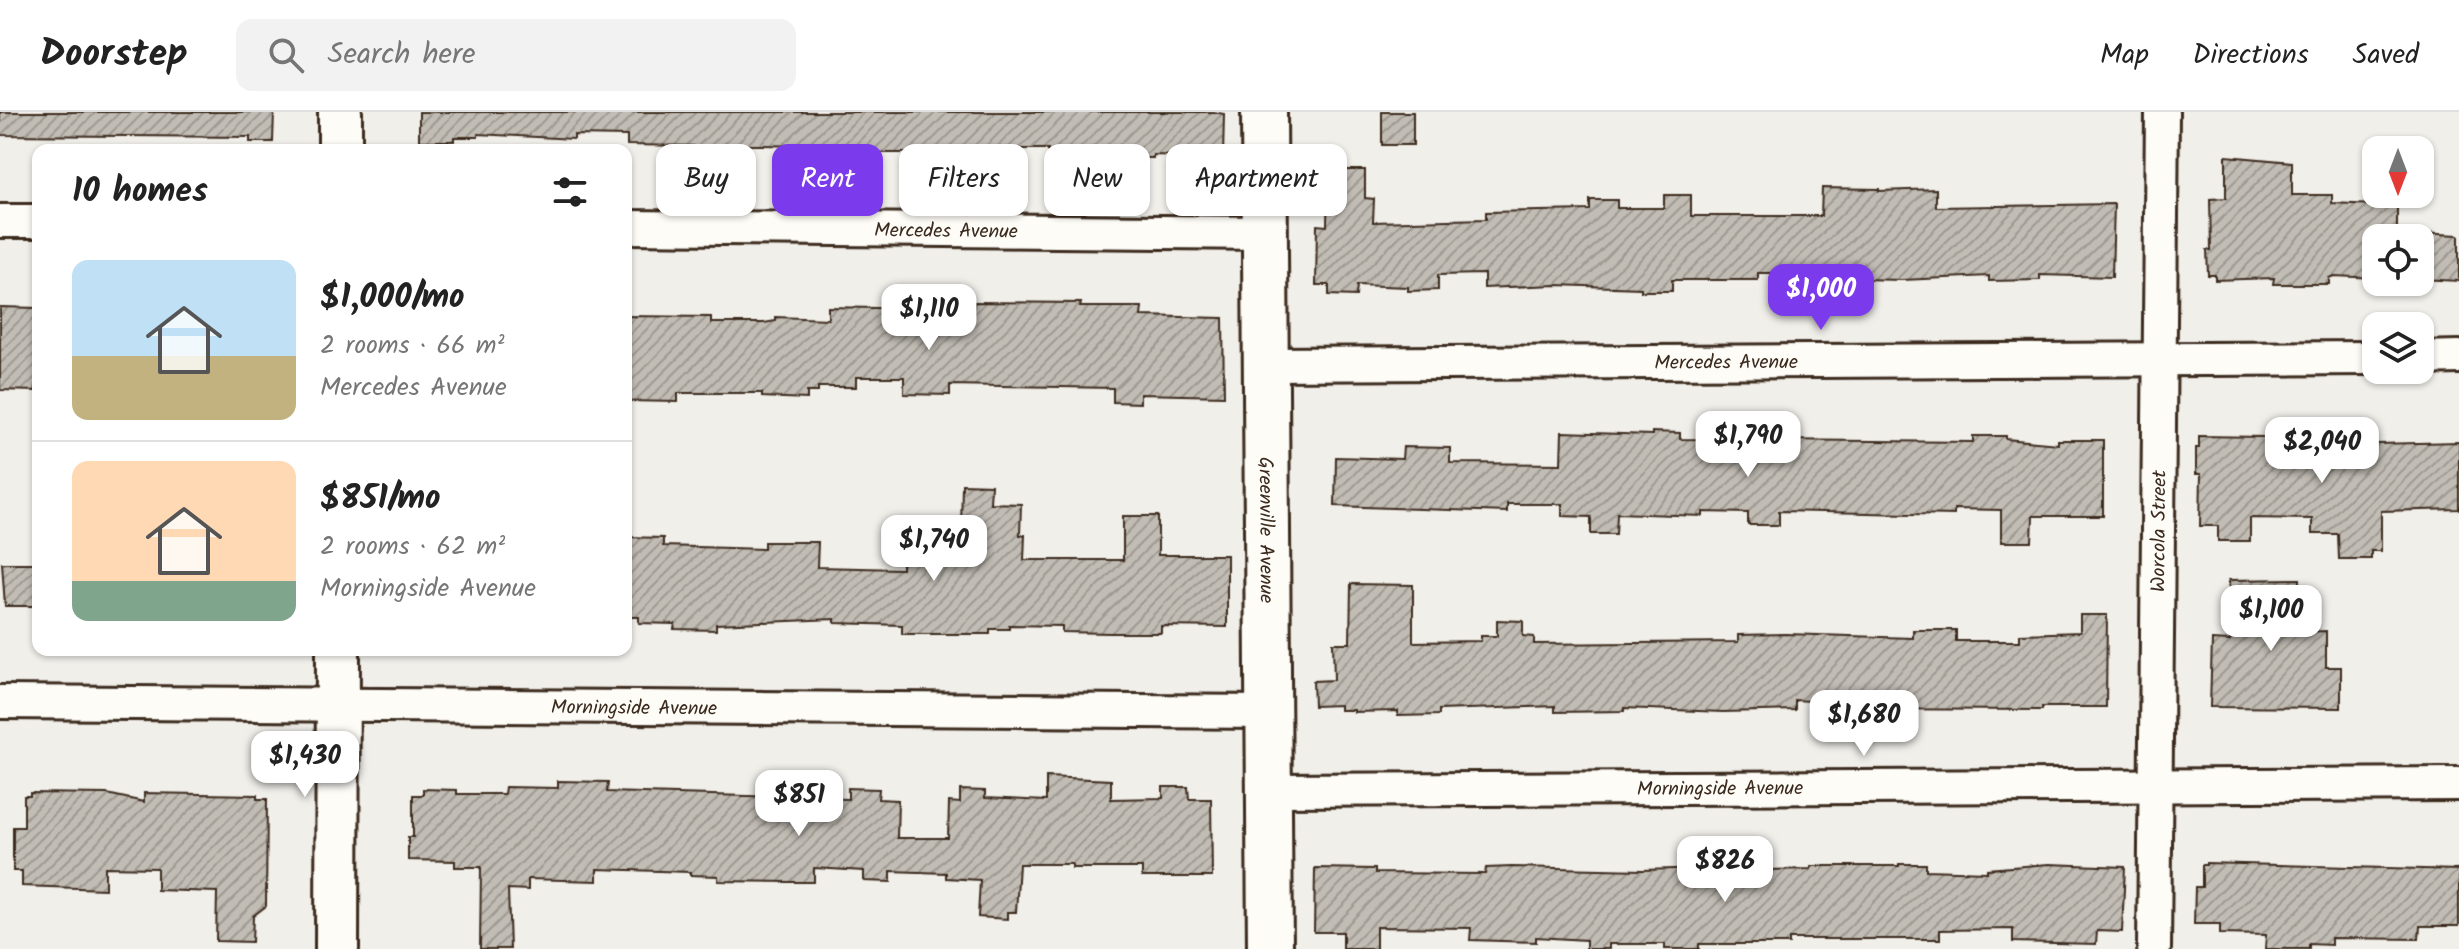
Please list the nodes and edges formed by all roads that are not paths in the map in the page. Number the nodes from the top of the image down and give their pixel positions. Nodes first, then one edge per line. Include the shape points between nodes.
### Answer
1 (340, 112) edge
2 (1264, 112) edge
3 (2162, 112) edge
4 (340, 144) edge
5 (0, 221) edge
6 (32, 221) edge
7 (632, 227) edge
8 (1266, 233) junction
9 (2459, 357) edge
10 (2160, 358) junction
11 (2362, 358) edge
12 (2434, 358) edge
13 (1266, 364) junction
14 (338, 656) edge
15 (0, 702) edge
16 (338, 704) junction
17 (1267, 712) junction
18 (2156, 784) junction
19 (2459, 784) edge
20 (1268, 790) junction
21 (337, 949) edge
22 (1270, 949) edge
23 (2154, 949) edge

1 - 4 street
2 - 8 main road, Greenville Avenue
3 - 10 street, Worcola Street
5 - 6 street
7 - 8 street, Mercedes Avenue
8 - 13 main road, Greenville Avenue
9 - 12 street
10 - 11 street, Mercedes Avenue
10 - 13 street, Mercedes Avenue
10 - 18 street, Worcola Street
13 - 17 main road, Greenville Avenue
14 - 16 street
15 - 16 street, Morningside Avenue
16 - 17 street, Morningside Avenue
16 - 21 street
17 - 20 main road, Greenville Avenue
18 - 19 street, Morningside Avenue
18 - 20 street, Morningside Avenue
18 - 23 street, Worcola Street
20 - 22 main road, Greenville Avenue

